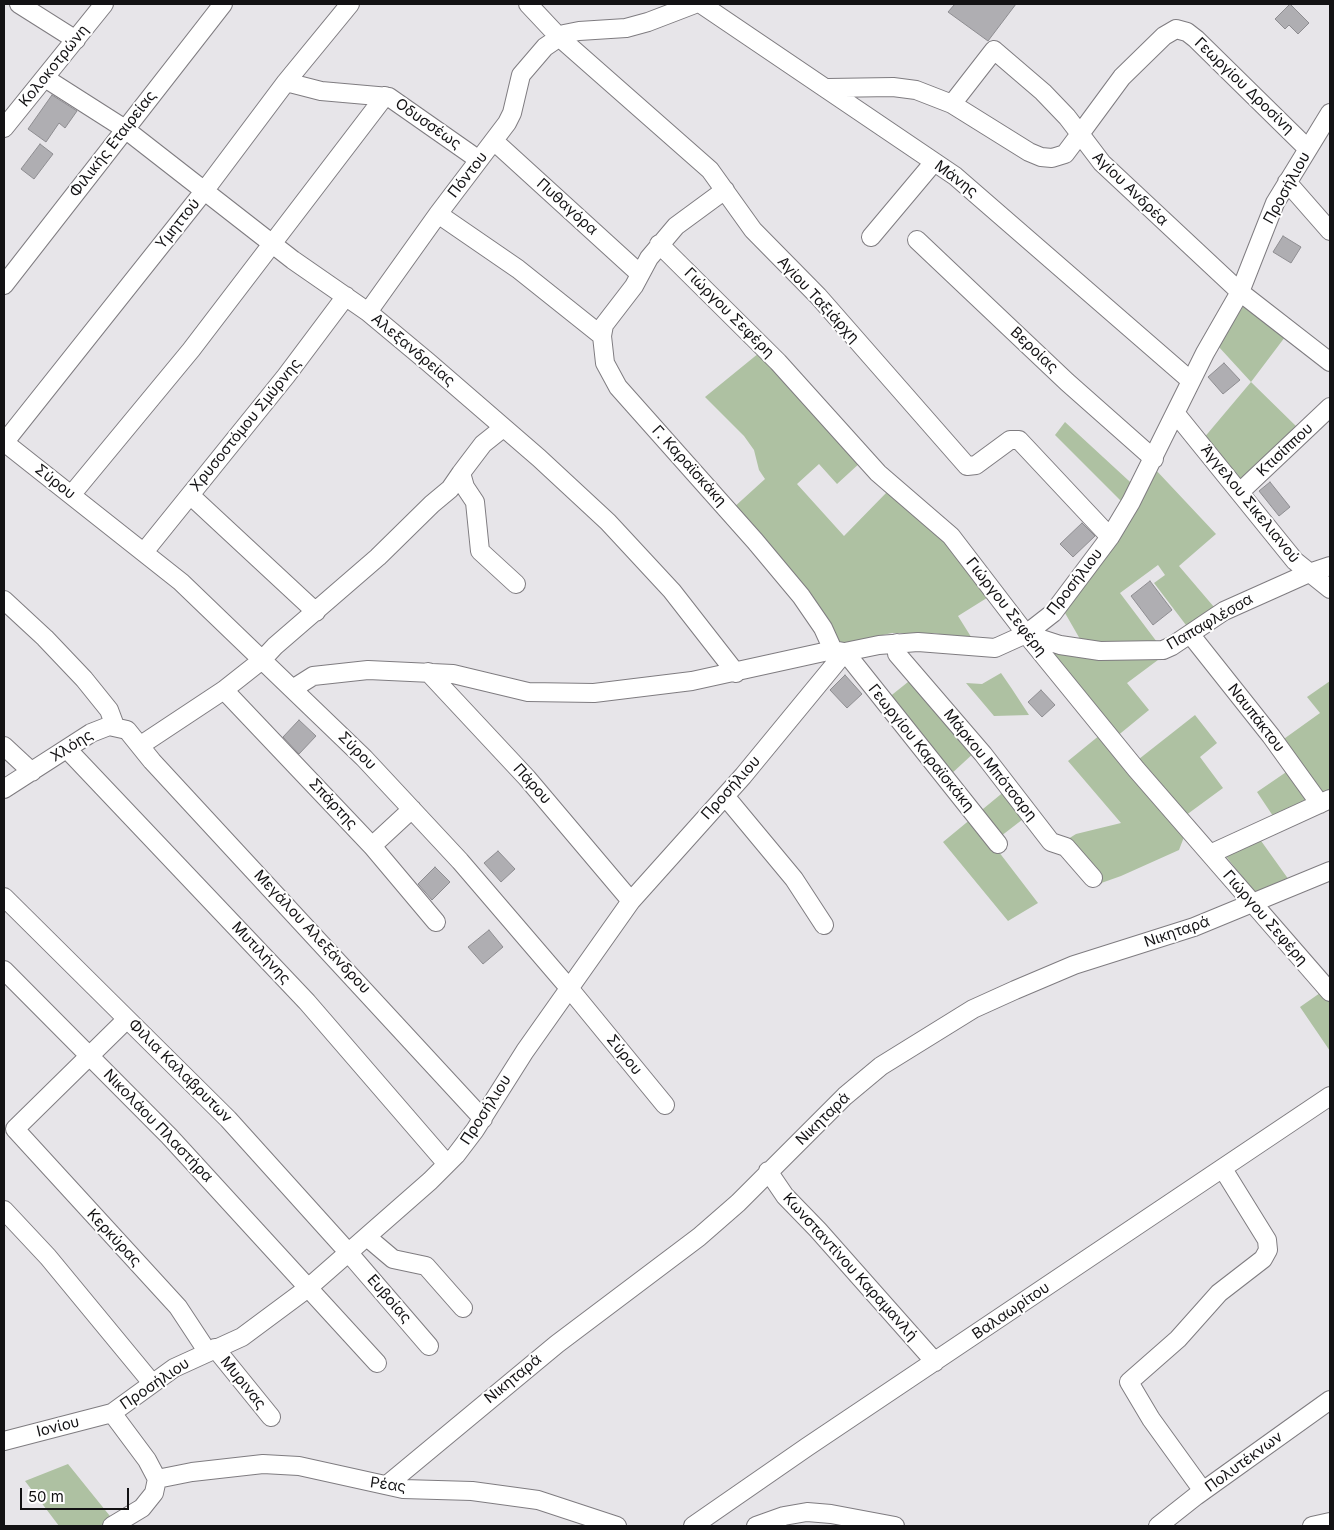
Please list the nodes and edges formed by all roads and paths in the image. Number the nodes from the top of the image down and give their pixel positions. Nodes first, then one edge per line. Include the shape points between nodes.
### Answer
1 (19, 4) edge
2 (104, 4) edge
3 (223, 4) edge
4 (350, 4) edge
5 (528, 4) edge
6 (695, 4) edge
7 (700, 4) edge
8 (559, 37) junction
9 (76, 40) junction
10 (45, 78) junction
11 (286, 82) junction
12 (828, 88) junction
13 (385, 96) junction
14 (952, 104) junction
15 (1330, 113) edge
16 (6, 122) edge
17 (125, 129) junction
18 (1080, 134) junction
19 (494, 141) junction
20 (1308, 149) junction
21 (479, 160) junction
22 (934, 162) junction
23 (1287, 182) junction
24 (205, 190) junction
25 (725, 190) junction
26 (438, 214) junction
27 (1330, 230) edge
28 (871, 237) dead end
29 (917, 240) dead end
30 (271, 243) junction
31 (659, 244) junction
32 (640, 274) junction
33 (4, 285) edge
34 (1240, 292) junction
35 (346, 296) junction
36 (368, 312) junction
37 (602, 336) junction
38 (1330, 362) edge
39 (1191, 381) junction
40 (1330, 407) edge
41 (1176, 414) junction
42 (503, 428) junction
43 (4, 442) edge
44 (1154, 459) junction
45 (461, 473) junction
46 (1240, 492) junction
47 (72, 494) junction
48 (190, 496) junction
49 (1110, 537) junction
50 (144, 552) junction
51 (1330, 566) edge
52 (1309, 573) junction
53 (516, 584) dead end
54 (1330, 589) edge
55 (4, 600) edge
56 (316, 612) junction
57 (1026, 634) junction
58 (1190, 634) junction
59 (897, 644) junction
60 (839, 651) junction
61 (262, 660) junction
62 (428, 672) junction
63 (736, 673) junction
64 (294, 688) junction
65 (224, 690) junction
66 (115, 726) junction
67 (141, 745) junction
68 (4, 746) edge
69 (67, 749) junction
70 (32, 772) junction
71 (4, 789) edge
72 (725, 796) junction
73 (1325, 801) edge
74 (412, 809) junction
75 (998, 844) dead end
76 (372, 846) junction
77 (1210, 854) junction
78 (1330, 871) edge
79 (1093, 878) dead end
80 (4, 897) edge
81 (631, 901) junction
82 (1252, 904) junction
83 (436, 922) dead end
84 (824, 925) dead end
85 (4, 970) edge
86 (569, 988) junction
87 (1330, 992) edge
88 (127, 1019) junction
89 (90, 1055) junction
90 (1330, 1096) edge
91 (665, 1106) dead end
92 (483, 1118) junction
93 (447, 1164) junction
94 (1223, 1169) junction
95 (768, 1172) junction
96 (4, 1210) edge
97 (367, 1237) junction
98 (348, 1252) junction
99 (308, 1288) junction
100 (464, 1308) dead end
101 (429, 1346) dead end
102 (211, 1350) junction
103 (935, 1362) junction
104 (377, 1363) dead end
105 (152, 1383) junction
106 (1330, 1400) edge
107 (112, 1413) junction
108 (271, 1417) dead end
109 (4, 1441) edge
110 (157, 1479) junction
111 (387, 1485) junction
112 (1203, 1491) junction
113 (1330, 1522) edge
114 (112, 1526) edge
115 (617, 1526) edge
116 (693, 1526) edge
117 (756, 1526) edge
118 (895, 1526) edge
119 (1158, 1526) edge
120 (1312, 1526) edge

1 - 9 street
2 - 9 street, Κολοκοτρώνη
3 - 17 street, Φιλικής Εταιρείας
4 - 11 street, Υμηττού
5 - 8 street, Αγίου Ταξιάρχη
6 - 8 street via 626,28 579,31
7 - 12 street, Μάνης
8 - 19 street, Πόντου via 540,51 524,70 512,114
8 - 25 street, Αγίου Ταξιάρχη via 700,160
9 - 10 street, Κολοκοτρώνη
10 - 16 street, Κολοκοτρώνη
10 - 17 street, Αλεξανδρείας
11 - 13 street, Οδυσσέως via 321,91
11 - 24 street, Υμηττού
12 - 14 street via 893,86 916,90
12 - 22 street, Μάνης
13 - 21 street, Οδυσσέως via 408,108
13 - 30 street
14 - 18 street via 1041,157 1065,154
14 - 18 street, Αγίου Ανδρέα via 994,50 1043,92
15 - 20 street, Προσήλιου
17 - 24 street, Αλεξανδρείας
17 - 33 street, Φιλικής Εταιρείας
18 - 20 street, Γεωργίου Δροσίνη via 1122,77 1164,36 1176,29 1187,32 1201,43
18 - 34 street, Αγίου Ανδρέα via 1102,163
19 - 21 street, Πόντου
19 - 32 street, Πυθαγόρα
20 - 23 street, Προσήλιου
21 - 26 street, Πόντου
22 - 28 street
22 - 39 street, Μάνης via 978,194
23 - 27 street
23 - 34 street, Προσήλιου via 1264,228
24 - 30 street, Αλεξανδρείας
24 - 43 street, Υμηττού
25 - 31 street, Γ. Καραϊσκάκη via 686,217
25 - 49 street, Αγίου Ταξιάρχη via 753,230 818,296 967,466 976,465 1010,440 1019,440
26 - 36 street, Πόντου
26 - 37 street via 518,269
29 - 44 street, Βεροίας
30 - 35 street, Αλεξανδρείας
30 - 47 street via 191,350
31 - 32 street, Γ. Καραϊσκάκη
31 - 57 street, Γιώργου Σεφέρη via 778,362 878,473 951,536
32 - 37 street, Γ. Καραϊσκάκη via 609,316
34 - 38 street, Αγίου Ανδρέα
34 - 39 street, Προσήλιου
35 - 36 street, Αλεξανδρείας
35 - 48 street, Χρυσοστόμου Σμύρνης
36 - 42 street, Αλεξανδρείας
37 - 60 street, Γ. Καραϊσκάκη via 605,363 611,377 755,541
39 - 41 street, Προσήλιου
40 - 46 street, Κτισίππου
41 - 44 street, Προσήλιου
41 - 46 street, Άγγελου Σικελιανού
42 - 45 street via 483,444
42 - 63 street, Αλεξανδρείας via 608,522 672,591
43 - 47 street, Σύρου
44 - 49 street, Προσήλιου
45 - 53 street via 475,502 480,551
45 - 56 street via 450,489
46 - 52 street, Άγγελου Σικελιανού via 1295,561
47 - 50 street, Σύρου
48 - 50 street, Χρυσοστόμου Σμύρνης
48 - 56 street
49 - 57 street, Προσήλιου via 1062,603
50 - 61 street, Σύρου
51 - 52 street, Παπαφλέσσα
52 - 54 street, Άγγελου Σικελιανού
52 - 58 street, Παπαφλέσσα via 1224,611
55 - 66 street via 84,679 109,710
56 - 61 street
57 - 58 street, Παπαφλέσσα via 1060,645 1110,652 1162,650
57 - 59 street, Προσήλιου via 995,648 930,642
57 - 77 street, Γιώργου Σεφέρη
58 - 73 street, Ναυπάκτου
59 - 60 street, Προσήλιου
59 - 79 street, Μάρκου Μπότσαρη via 898,654 983,754 1051,842 1066,847
60 - 63 street
60 - 72 street, Προσήλιου
60 - 75 street, Γεωργίου Καραϊσκάκη
61 - 64 street, Σύρου
61 - 65 street
62 - 63 street via 459,675 528,692 554,693 617,691
62 - 64 street via 336,672 313,676
62 - 81 street, Πάρου via 527,778
64 - 74 street, Σύρου
65 - 67 street
65 - 76 street, Σπάρτης
66 - 67 street via 127,730
66 - 69 street, Χλόης via 91,733
67 - 92 street, Μεγάλου Αλεξάνδρου via 152,761
68 - 70 street
69 - 70 street, Χλόης
69 - 93 street, Μυτιλήνης via 307,1002
70 - 71 street, Χλόης
72 - 81 street, Προσήλιου
72 - 84 street via 794,878
73 - 77 street
74 - 76 street
74 - 86 street, Σύρου
76 - 83 street, Σπάρτης
77 - 82 street, Γιώργου Σεφέρη
78 - 82 street, Νικηταρά
80 - 88 street, Φιλια Καλαβρυτων
81 - 86 street, Προσήλιου
82 - 87 street, Γιώργου Σεφέρη
82 - 95 street, Νικηταρά via 1194,927 1074,966 973,1010 881,1066 845,1096
85 - 89 street, Νικολάου Πλαστήρα
86 - 91 street, Σύρου
86 - 92 street, Προσήλιου via 520,1057
88 - 89 street
88 - 98 street, Φιλια Καλαβρυτων via 228,1119
89 - 99 street, Νικολάου Πλαστήρα
89 - 102 street, Κερκύρας via 14,1129 178,1307
90 - 94 street, Βαλαωρίτου
92 - 93 street, Προσήλιου
93 - 97 street, Προσήλιου
94 - 103 street, Βαλαωρίτου
94 - 112 street via 1267,1240 1268,1250 1263,1259 1219,1293 1178,1339 1128,1382
95 - 103 street, Κωνσταντίνου Καραμανλή via 785,1196
95 - 111 street, Νικηταρά via 699,1237 557,1344
96 - 105 street via 48,1257
97 - 98 street, Προσήλιου
97 - 100 street via 393,1259 426,1266
98 - 99 street, Προσήλιου
98 - 101 street, Ευβοίας
99 - 102 street, Προσήλιου via 242,1337
99 - 104 street, Νικολάου Πλαστήρα
102 - 105 street, Προσήλιου
102 - 108 street, Μυρινας
103 - 116 street, Βαλαωρίτου
105 - 107 street, Προσήλιου
106 - 112 street, Πολυτέκνων
107 - 109 street, Ιονίου
107 - 110 street, Προσήλιου
110 - 111 street, Ρέας via 264,1464 299,1466
110 - 114 street via 154,1493 142,1508
111 - 115 street, Ρέας via 403,1489 519,1496
112 - 119 street, Πολυτέκνων
113 - 120 street
117 - 118 street via 807,1512

